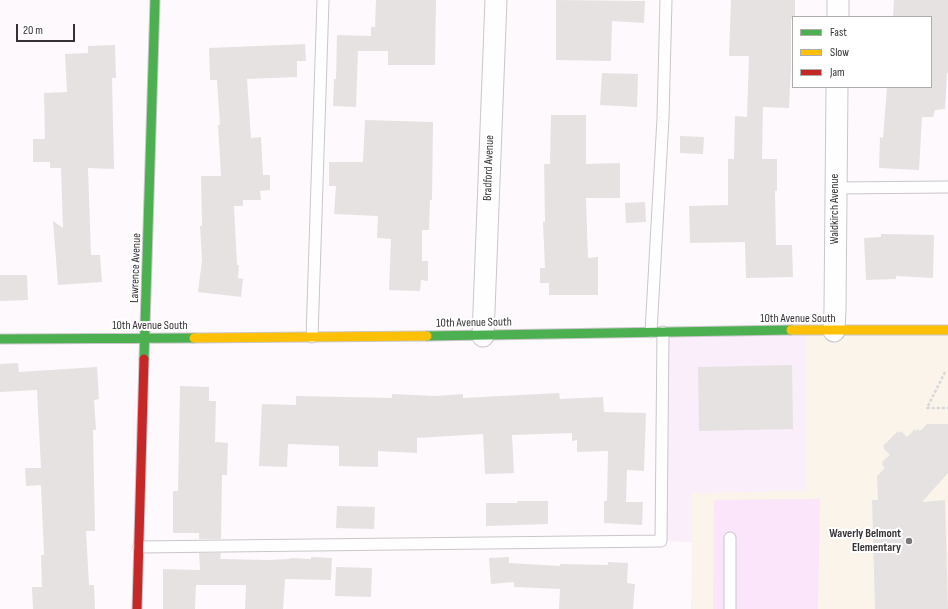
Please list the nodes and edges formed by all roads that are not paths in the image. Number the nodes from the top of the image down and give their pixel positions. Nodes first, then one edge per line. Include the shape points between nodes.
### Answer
1 (155, 0) edge
2 (323, 0) edge
3 (496, 0) edge
4 (666, 0) edge
5 (838, 0) edge
6 (838, 16) edge
7 (837, 88) edge
8 (948, 187) edge
9 (835, 188) junction
10 (948, 330) edge
11 (834, 331) junction
12 (651, 332) junction
13 (664, 332) junction
14 (483, 336) junction
15 (312, 337) junction
16 (0, 338) edge
17 (145, 338) junction
18 (730, 538) dead end
19 (139, 547) junction
20 (137, 609) edge
21 (730, 609) edge

1 - 17 street, Lawrence Avenue
2 - 15 lane
3 - 14 street, Bradford Avenue
4 - 12 lane via 663,118
5 - 6 street
7 - 9 street, Waldkirch Avenue
8 - 9 lane
9 - 11 street, Waldkirch Avenue
10 - 11 street, 10th Avenue South
11 - 13 street, 10th Avenue South
12 - 13 street, 10th Avenue South
12 - 14 street, 10th Avenue South
13 - 19 lane via 662,540
14 - 15 street, 10th Avenue South
15 - 17 street, 10th Avenue South
16 - 17 street, 10th Avenue South
17 - 19 street, Lawrence Avenue
18 - 21 lane
19 - 20 street, Lawrence Avenue

